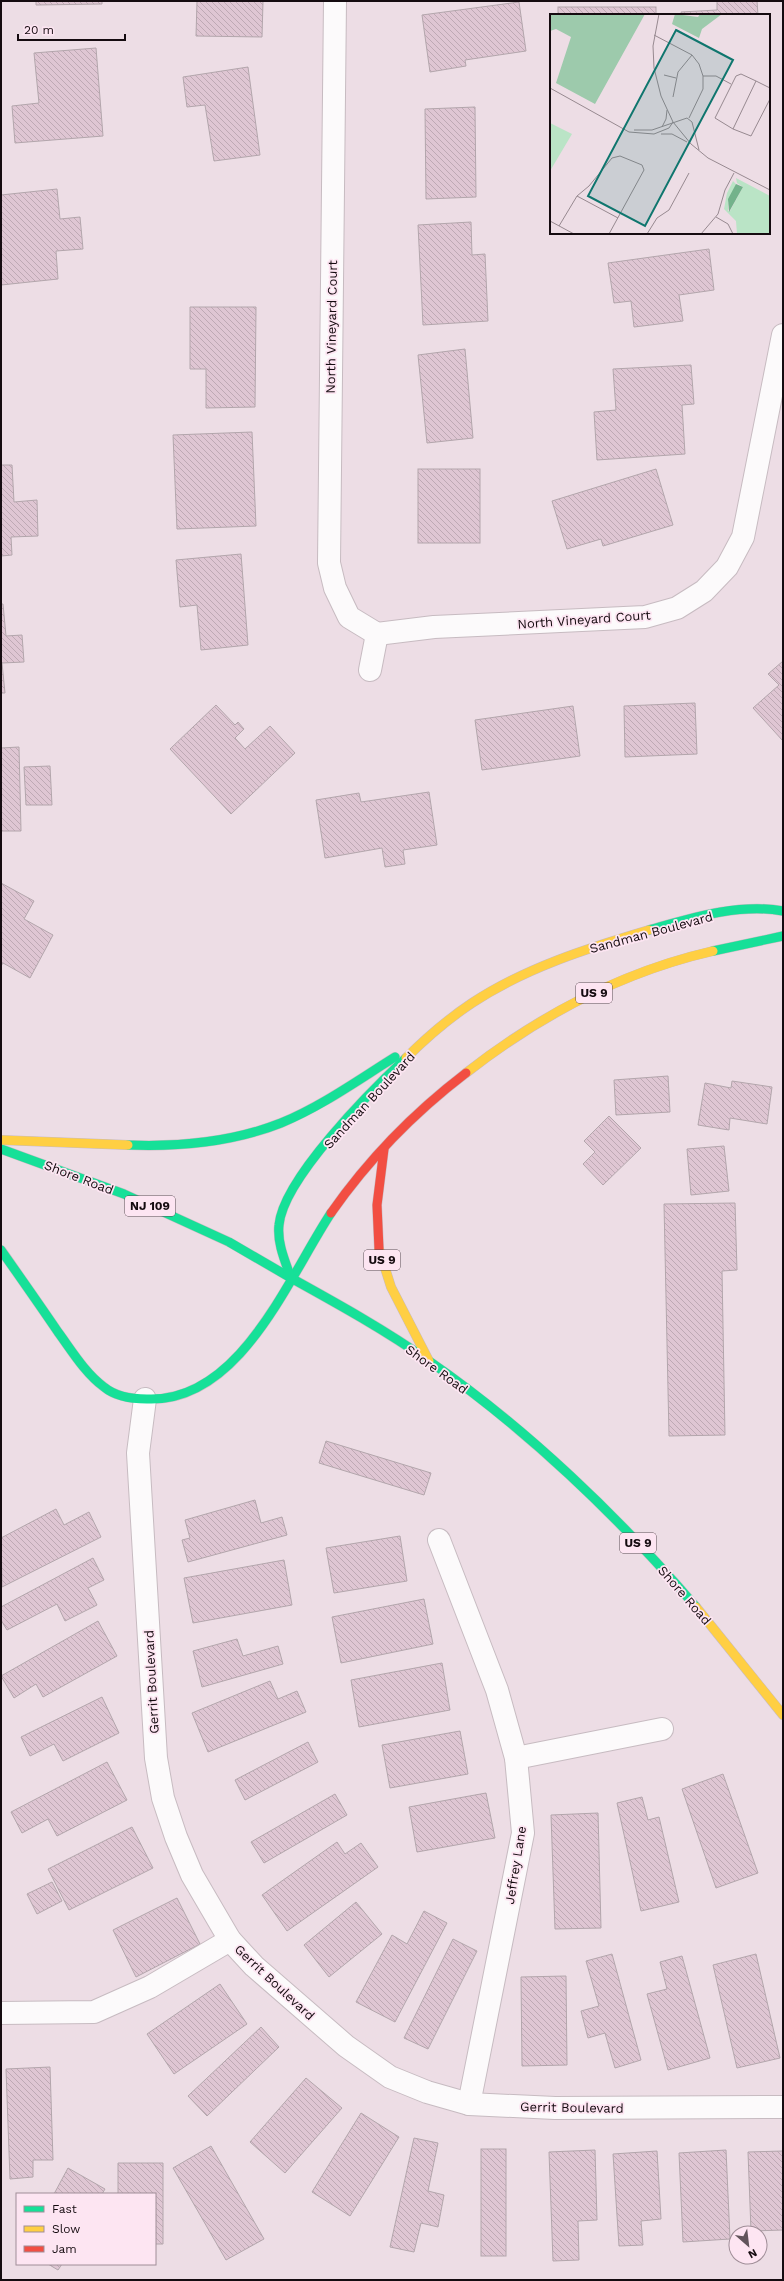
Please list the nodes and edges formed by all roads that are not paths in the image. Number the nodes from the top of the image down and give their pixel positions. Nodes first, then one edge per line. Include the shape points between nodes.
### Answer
1 (335, 1) edge
2 (783, 335) edge
3 (377, 634) junction
4 (370, 670) dead end
5 (783, 910) edge
6 (783, 936) edge
7 (434, 1033) junction
8 (1, 1140) edge
9 (1, 1149) edge
10 (384, 1149) junction
11 (1, 1250) edge
12 (291, 1278) junction
13 (429, 1361) junction
14 (145, 1400) junction
15 (439, 1540) dead end
16 (783, 1714) edge
17 (662, 1729) dead end
18 (516, 1758) junction
19 (230, 1940) junction
20 (1, 2013) edge
21 (469, 2104) junction
22 (783, 2107) edge

1 - 3 street, North Vineyard Court via 329,563 335,588 349,617
2 - 3 street, North Vineyard Court via 743,537 727,567 704,591 677,608 645,617 434,627
3 - 4 street
5 - 7 main road, Sandman Boulevard via 770,907 704,916 604,943 562,958 511,982 472,1004
6 - 10 main road, US 9 via 714,951 645,971 597,991 553,1014 512,1038 474,1065 407,1124
7 - 8 main road via 318,1104 279,1123 238,1136 153,1147
7 - 12 main road, Sandman Boulevard via 349,1117 298,1181 280,1218 278,1231
9 - 12 main road, Shore Road / NJ 109 via 124,1194 229,1242
10 - 12 main road via 332,1212
10 - 13 main road, US 9 via 378,1192 377,1225 382,1261 391,1286
11 - 14 main road via 93,1377 113,1393
12 - 13 main road, Shore Road / US 9
12 - 14 main road via 262,1324 218,1377 196,1390 167,1399
13 - 16 main road, Shore Road / US 9 via 525,1436 626,1531 742,1660
14 - 19 street, Gerrit Boulevard via 138,1453 156,1758 164,1798 176,1837 192,1875
15 - 18 street, Jeffrey Lane via 497,1690
17 - 18 street
18 - 21 street, Jeffrey Lane via 523,1832
19 - 20 street via 150,1987 94,2012
19 - 21 street, Gerrit Boulevard via 254,1966 346,2046 390,2077 427,2092
21 - 22 street, Gerrit Boulevard via 555,2108

